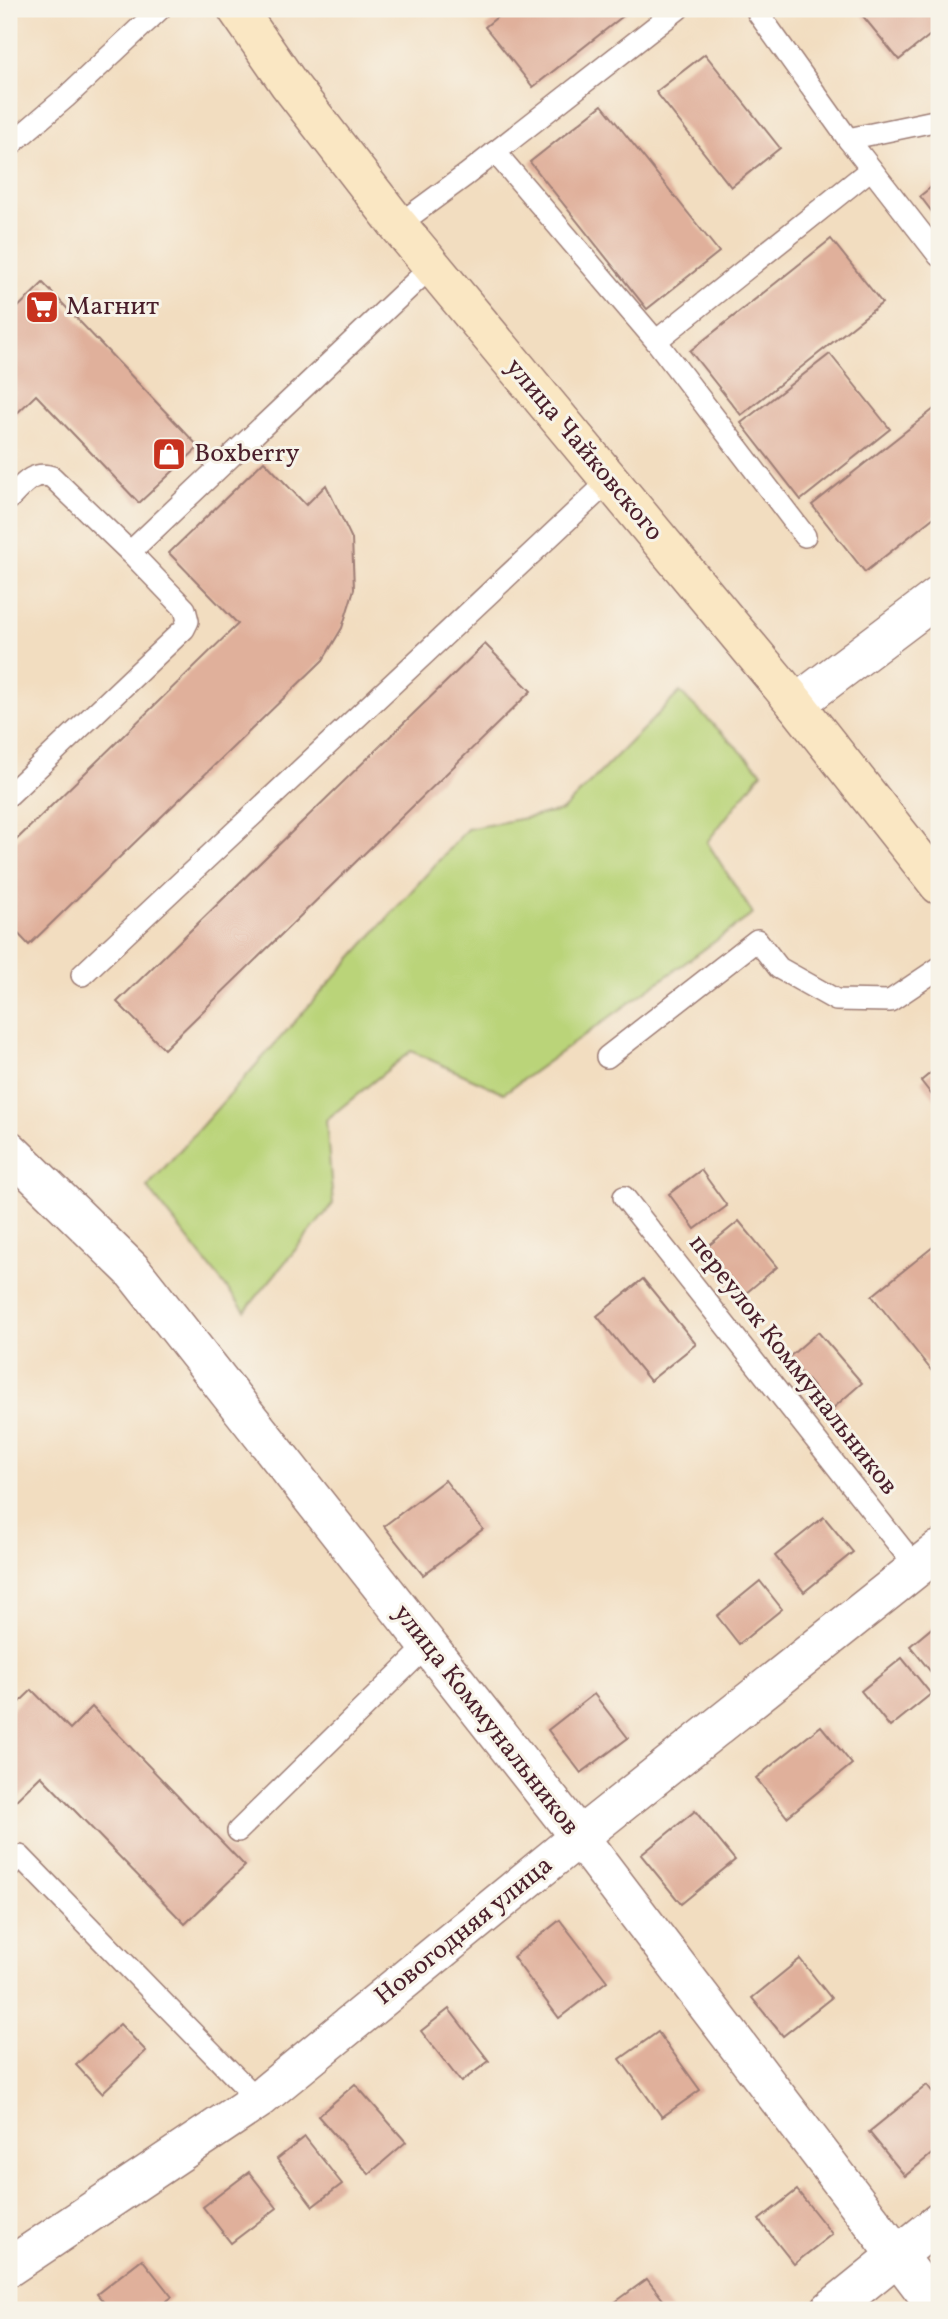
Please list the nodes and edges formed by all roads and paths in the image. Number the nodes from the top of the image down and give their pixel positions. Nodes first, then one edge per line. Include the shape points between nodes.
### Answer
1 (160, 9) edge
2 (237, 9) edge
3 (678, 9) edge
4 (758, 10) edge
5 (939, 120) edge
6 (848, 139) junction
7 (9, 146) edge
8 (495, 152) junction
9 (871, 169) junction
10 (398, 225) junction
11 (939, 256) edge
12 (433, 265) junction
13 (656, 341) junction
14 (609, 481) junction
15 (9, 499) edge
16 (805, 536) dead end
17 (131, 552) junction
18 (939, 596) edge
19 (796, 704) junction
20 (9, 794) edge
21 (939, 885) edge
22 (939, 968) edge
23 (82, 975) dead end
24 (607, 1057) dead end
25 (9, 1150) edge
26 (624, 1197) dead end
27 (928, 1559) edge
28 (428, 1645) junction
29 (238, 1831) dead end
30 (579, 1837) junction
31 (9, 1867) edge
32 (258, 2100) junction
33 (939, 2222) edge
34 (897, 2256) junction
35 (9, 2267) edge
36 (830, 2310) edge
37 (939, 2310) edge

1 - 7 lane
2 - 10 street, улица Чайковского
3 - 8 lane
4 - 6 lane
5 - 6 lane
6 - 9 lane
8 - 10 lane
8 - 13 lane
9 - 11 lane
9 - 13 lane
10 - 12 street, улица Чайковского
12 - 14 street, улица Чайковского
12 - 17 lane
13 - 16 lane
14 - 19 street, улица Чайковского
14 - 23 lane
15 - 17 lane via 34,476 52,477
17 - 20 lane via 185,609 188,621 184,629
18 - 19 street
19 - 21 street, улица Чайковского
22 - 24 lane via 890,1001 836,1000 779,968 757,940
25 - 28 street, улица Коммунальников via 132,1270
26 - 27 lane, переулок Коммунальников
27 - 30 street, Новогодняя улица
28 - 29 lane
28 - 30 street, улица Коммунальников
30 - 32 street, Новогодняя улица
30 - 34 street, улица Коммунальников
31 - 32 lane via 20,1856
32 - 35 street, Новогодняя улица
33 - 34 street
34 - 36 street
34 - 37 street, улица Коммунальников

